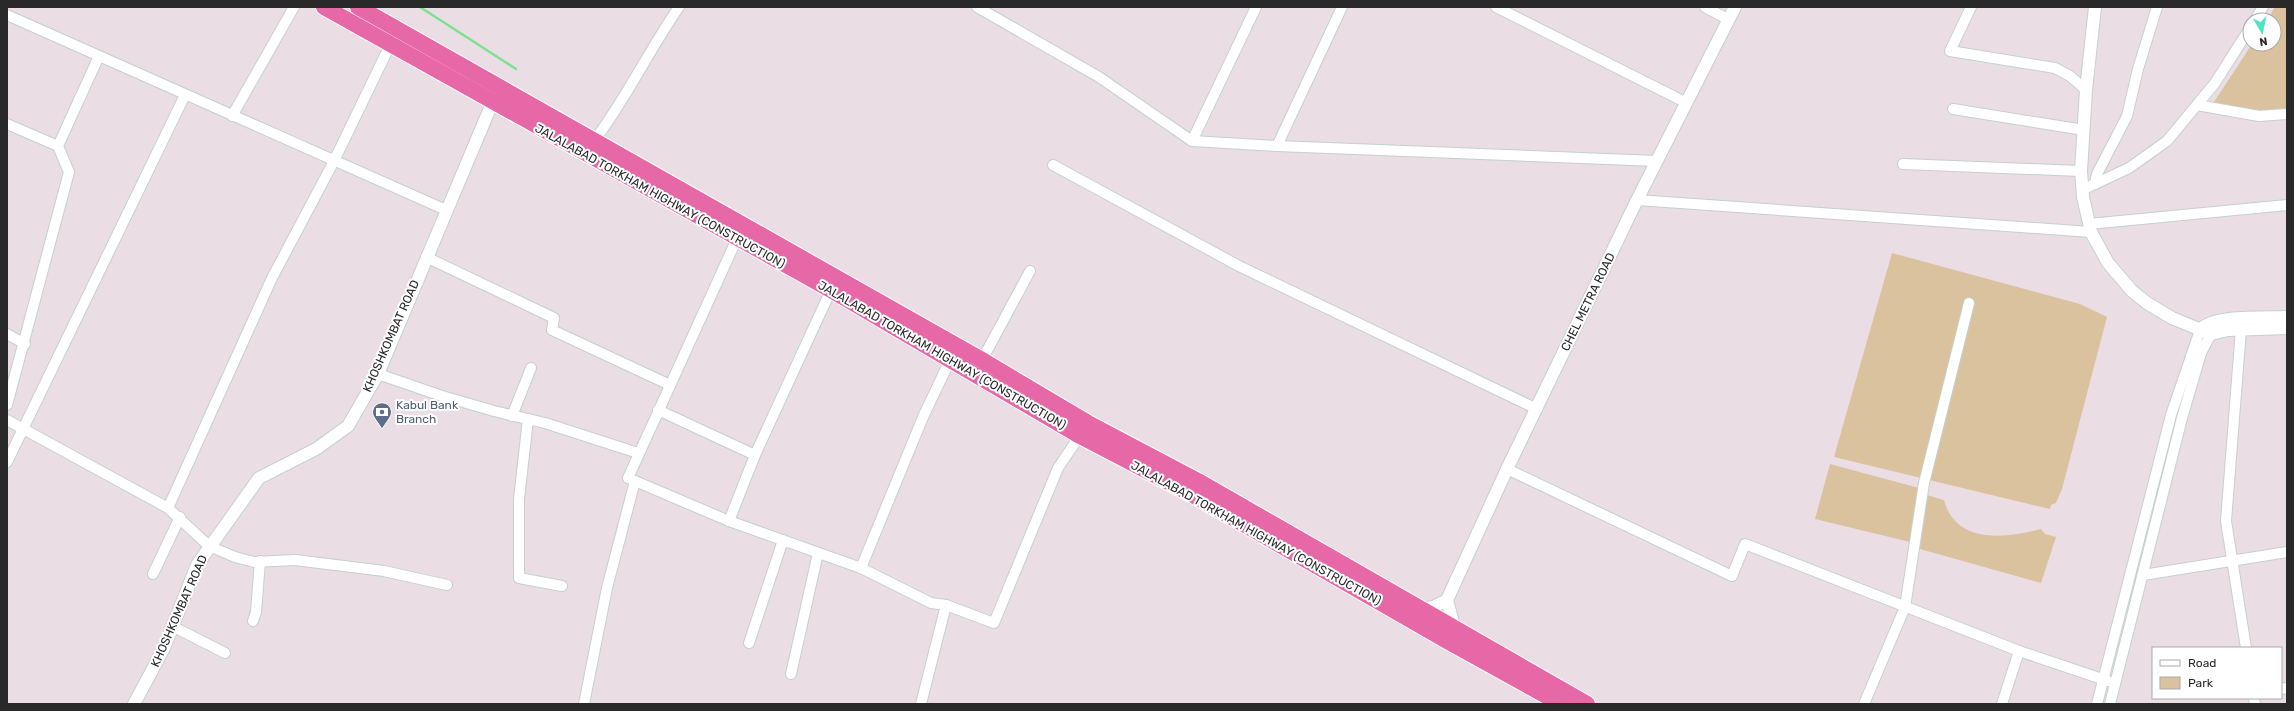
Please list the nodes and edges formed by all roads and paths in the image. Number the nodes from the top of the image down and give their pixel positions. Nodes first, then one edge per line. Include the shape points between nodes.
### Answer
1 (294, 7) edge
2 (324, 7) edge
3 (358, 7) edge
4 (679, 7) edge
5 (977, 7) edge
6 (1256, 7) edge
7 (1342, 7) edge
8 (1496, 7) edge
9 (1705, 7) edge
10 (1735, 7) edge
11 (1971, 7) edge
12 (2095, 7) edge
13 (2156, 7) edge
14 (7, 15) edge
15 (1729, 20) junction
16 (398, 29) junction
17 (2242, 40) edge
18 (391, 45) junction
19 (99, 56) junction
20 (499, 87) junction
21 (2086, 90) junction
22 (185, 95) junction
23 (1685, 102) junction
24 (492, 103) junction
25 (2197, 105) junction
26 (1953, 109) dead end
27 (2287, 114) edge
28 (232, 116) junction
29 (7, 124) edge
30 (2084, 130) junction
31 (594, 141) junction
32 (1192, 141) junction
33 (58, 146) junction
34 (1277, 146) junction
35 (334, 160) junction
36 (1657, 161) junction
37 (1053, 164) dead end
38 (1902, 164) dead end
39 (2081, 171) junction
40 (2095, 184) junction
41 (2082, 190) junction
42 (1637, 200) junction
43 (2287, 205) edge
44 (446, 210) junction
45 (2090, 228) junction
46 (740, 232) junction
47 (426, 257) junction
48 (778, 260) junction
49 (809, 262) junction
50 (1030, 271) dead end
51 (837, 286) junction
52 (1969, 303) dead end
53 (2287, 317) edge
54 (2287, 328) edge
55 (2241, 329) junction
56 (2205, 332) junction
57 (7, 334) edge
58 (25, 344) junction
59 (961, 348) junction
60 (949, 359) junction
61 (982, 360) junction
62 (531, 368) dead end
63 (378, 374) junction
64 (11, 376) edge
65 (670, 385) junction
66 (7, 405) edge
67 (1537, 409) junction
68 (658, 410) junction
69 (2171, 415) junction
70 (512, 416) junction
71 (2182, 418) junction
72 (528, 419) junction
73 (7, 420) edge
74 (25, 428) junction
75 (1084, 429) junction
76 (638, 453) junction
77 (756, 455) junction
78 (2167, 458) junction
79 (7, 462) edge
80 (1507, 469) junction
81 (635, 481) junction
82 (2149, 507) junction
83 (168, 508) junction
84 (2160, 510) junction
85 (180, 517) junction
86 (729, 521) junction
87 (783, 540) junction
88 (209, 546) junction
89 (2287, 552) edge
90 (818, 553) junction
91 (260, 560) junction
92 (2232, 561) junction
93 (861, 568) junction
94 (152, 574) dead end
95 (2143, 575) junction
96 (447, 585) dead end
97 (562, 586) dead end
98 (2128, 587) junction
99 (2139, 590) junction
100 (1447, 600) junction
101 (946, 605) junction
102 (1905, 607) junction
103 (1420, 608) junction
104 (253, 621) dead end
105 (172, 626) junction
106 (1455, 630) junction
107 (749, 643) dead end
108 (2246, 647) edge
109 (2019, 651) junction
110 (225, 653) dead end
111 (792, 674) dead end
112 (2103, 680) junction
113 (2115, 684) junction
114 (134, 704) edge
115 (584, 704) edge
116 (922, 704) edge
117 (1561, 704) edge
118 (1587, 704) edge
119 (1864, 704) edge
120 (2002, 704) edge
121 (2097, 704) edge
122 (2110, 704) edge

1 - 28 street
2 - 18 highway, JALALABAD TORKHAM HIGHWAY (CONSTRUCTION)
3 - 16 highway
4 - 31 street via 613,116
5 - 32 street via 1099,77
6 - 32 street
7 - 34 street
8 - 23 street
9 - 15 street
10 - 15 street, CHEL METRA ROAD
11 - 21 street via 1950,51 2055,68 2070,76
12 - 21 street
13 - 40 street via 2127,116 2097,174
14 - 19 street
15 - 23 street, CHEL METRA ROAD
16 - 18 street
16 - 20 highway
17 - 25 street
18 - 24 highway, JALALABAD TORKHAM HIGHWAY (CONSTRUCTION)
18 - 35 street
19 - 22 street
19 - 33 street
20 - 24 street, KHOSHKOMBAT ROAD
20 - 31 highway
21 - 30 street
22 - 28 street
22 - 74 street
23 - 36 street, CHEL METRA ROAD
24 - 44 street, KHOSHKOMBAT ROAD
24 - 46 highway, JALALABAD TORKHAM HIGHWAY (CONSTRUCTION)
25 - 27 street via 2259,116
25 - 40 street via 2167,141 2129,168
26 - 30 street
28 - 35 street
29 - 33 street
30 - 39 street
31 - 46 highway
32 - 34 street
33 - 58 street via 69,172
34 - 36 street
35 - 44 street
35 - 83 street via 272,278
36 - 42 street, CHEL METRA ROAD
37 - 67 street via 1239,266
38 - 39 street
39 - 41 street
40 - 41 street
41 - 45 street
42 - 45 street
42 - 67 street, CHEL METRA ROAD
43 - 45 street
44 - 47 street, KHOSHKOMBAT ROAD
45 - 56 street via 2108,263 2132,291 2172,318
46 - 48 highway, JALALABAD TORKHAM HIGHWAY (CONSTRUCTION)
46 - 49 highway
46 - 65 street
47 - 63 street, KHOSHKOMBAT ROAD
47 - 65 street via 554,318 552,330
48 - 49 highway
48 - 51 highway, JALALABAD TORKHAM HIGHWAY (CONSTRUCTION)
49 - 51 highway
50 - 61 street
51 - 59 highway
51 - 60 highway, JALALABAD TORKHAM HIGHWAY (CONSTRUCTION)
51 - 77 street
52 - 102 street via 1924,482
53 - 56 street via 2216,321 2204,324
54 - 55 street
55 - 56 street
55 - 92 street via 2226,520
56 - 69 street
56 - 71 street via 2202,353
57 - 58 street
58 - 64 street
59 - 60 street
59 - 61 highway
60 - 75 highway, JALALABAD TORKHAM HIGHWAY (CONSTRUCTION)
60 - 93 street
61 - 75 highway
62 - 70 street
63 - 70 street
63 - 88 street, KHOSHKOMBAT ROAD via 348,426 316,448 259,478
64 - 66 street
65 - 68 street
67 - 80 street, CHEL METRA ROAD
68 - 76 street
68 - 77 street
69 - 71 street
69 - 78 street
70 - 72 street
71 - 78 street
72 - 76 street
72 - 97 street via 519,499 519,578
73 - 74 street
74 - 79 street
74 - 83 street
75 - 101 street via 1058,468 994,623
75 - 103 highway via 1198,481
75 - 117 highway, JALALABAD TORKHAM HIGHWAY (CONSTRUCTION) via 1193,495
76 - 81 street via 628,478
77 - 86 street
78 - 82 street
78 - 84 street
80 - 100 street, CHEL METRA ROAD
80 - 102 street via 1732,576 1745,544
81 - 86 street
81 - 115 street via 607,588
82 - 84 street
82 - 98 street
83 - 85 street
84 - 95 street
85 - 88 street
85 - 94 street
86 - 87 street
87 - 90 street
87 - 107 street
88 - 91 street via 235,557 254,562
88 - 105 street, KHOSHKOMBAT ROAD via 197,565
89 - 92 street
90 - 93 street
90 - 111 street
91 - 96 street via 295,560 376,570
91 - 104 street
92 - 95 street
92 - 108 street
93 - 101 street via 931,603
95 - 99 street
98 - 99 street
98 - 112 street
99 - 113 street
100 - 103 street via 1433,607
100 - 106 street
101 - 116 street
102 - 109 street
102 - 119 street
103 - 106 highway
105 - 110 street
105 - 114 street, KHOSHKOMBAT ROAD via 164,648
106 - 118 highway
109 - 112 street
109 - 120 street
112 - 113 street
112 - 121 street
113 - 122 street

